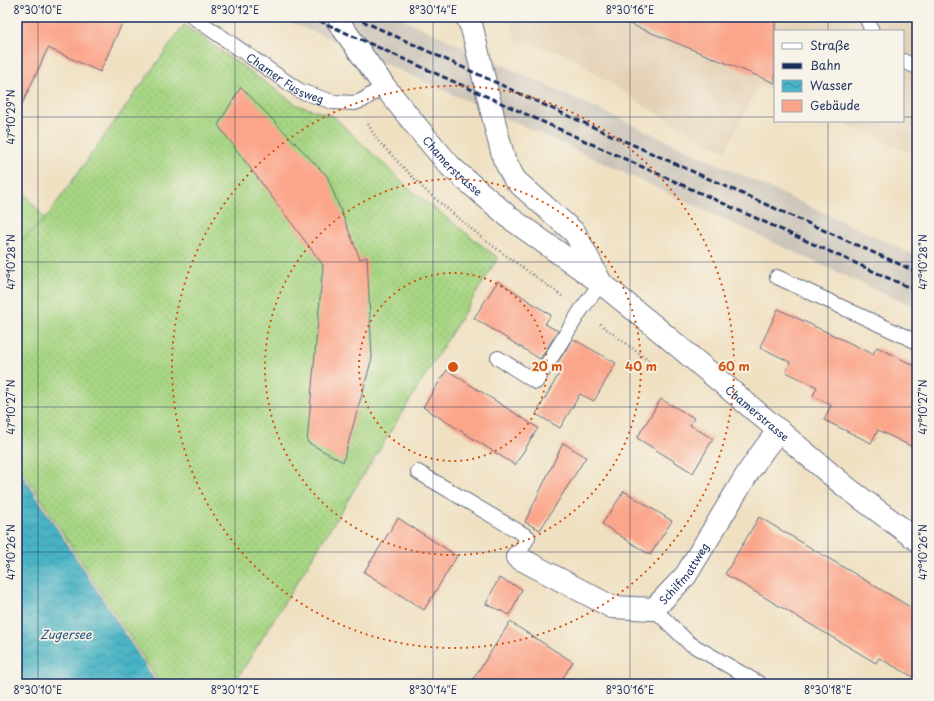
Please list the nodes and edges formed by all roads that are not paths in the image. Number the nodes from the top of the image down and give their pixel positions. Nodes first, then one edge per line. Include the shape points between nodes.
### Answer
1 (193, 17) edge
2 (335, 17) edge
3 (866, 17) edge
4 (470, 22) edge
5 (872, 30) edge
6 (904, 61) edge
7 (917, 67) edge
8 (384, 86) junction
9 (777, 277) dead end
10 (601, 283) junction
11 (917, 342) edge
12 (498, 358) dead end
13 (779, 430) junction
14 (418, 472) dead end
15 (917, 540) edge
16 (517, 557) joint
17 (654, 609) junction
18 (760, 684) edge

1 - 8 lane, Chamer Fussweg via 300,91 333,102 355,103
2 - 8 main road, Chamerstrasse
3 - 5 lane
4 - 10 main road, Chamerstrasse via 504,159 515,180 575,233
6 - 7 lane
8 - 10 main road, Chamerstrasse via 451,166 510,218
9 - 11 lane
10 - 12 lane via 536,382
10 - 13 main road, Chamerstrasse
13 - 15 main road, Chamerstrasse via 846,487
13 - 17 main road, Schilfmattweg via 749,470 686,575
14 - 16 lane via 528,537
16 - 17 main road, Schilfmattweg via 612,607
17 - 18 lane via 689,643

